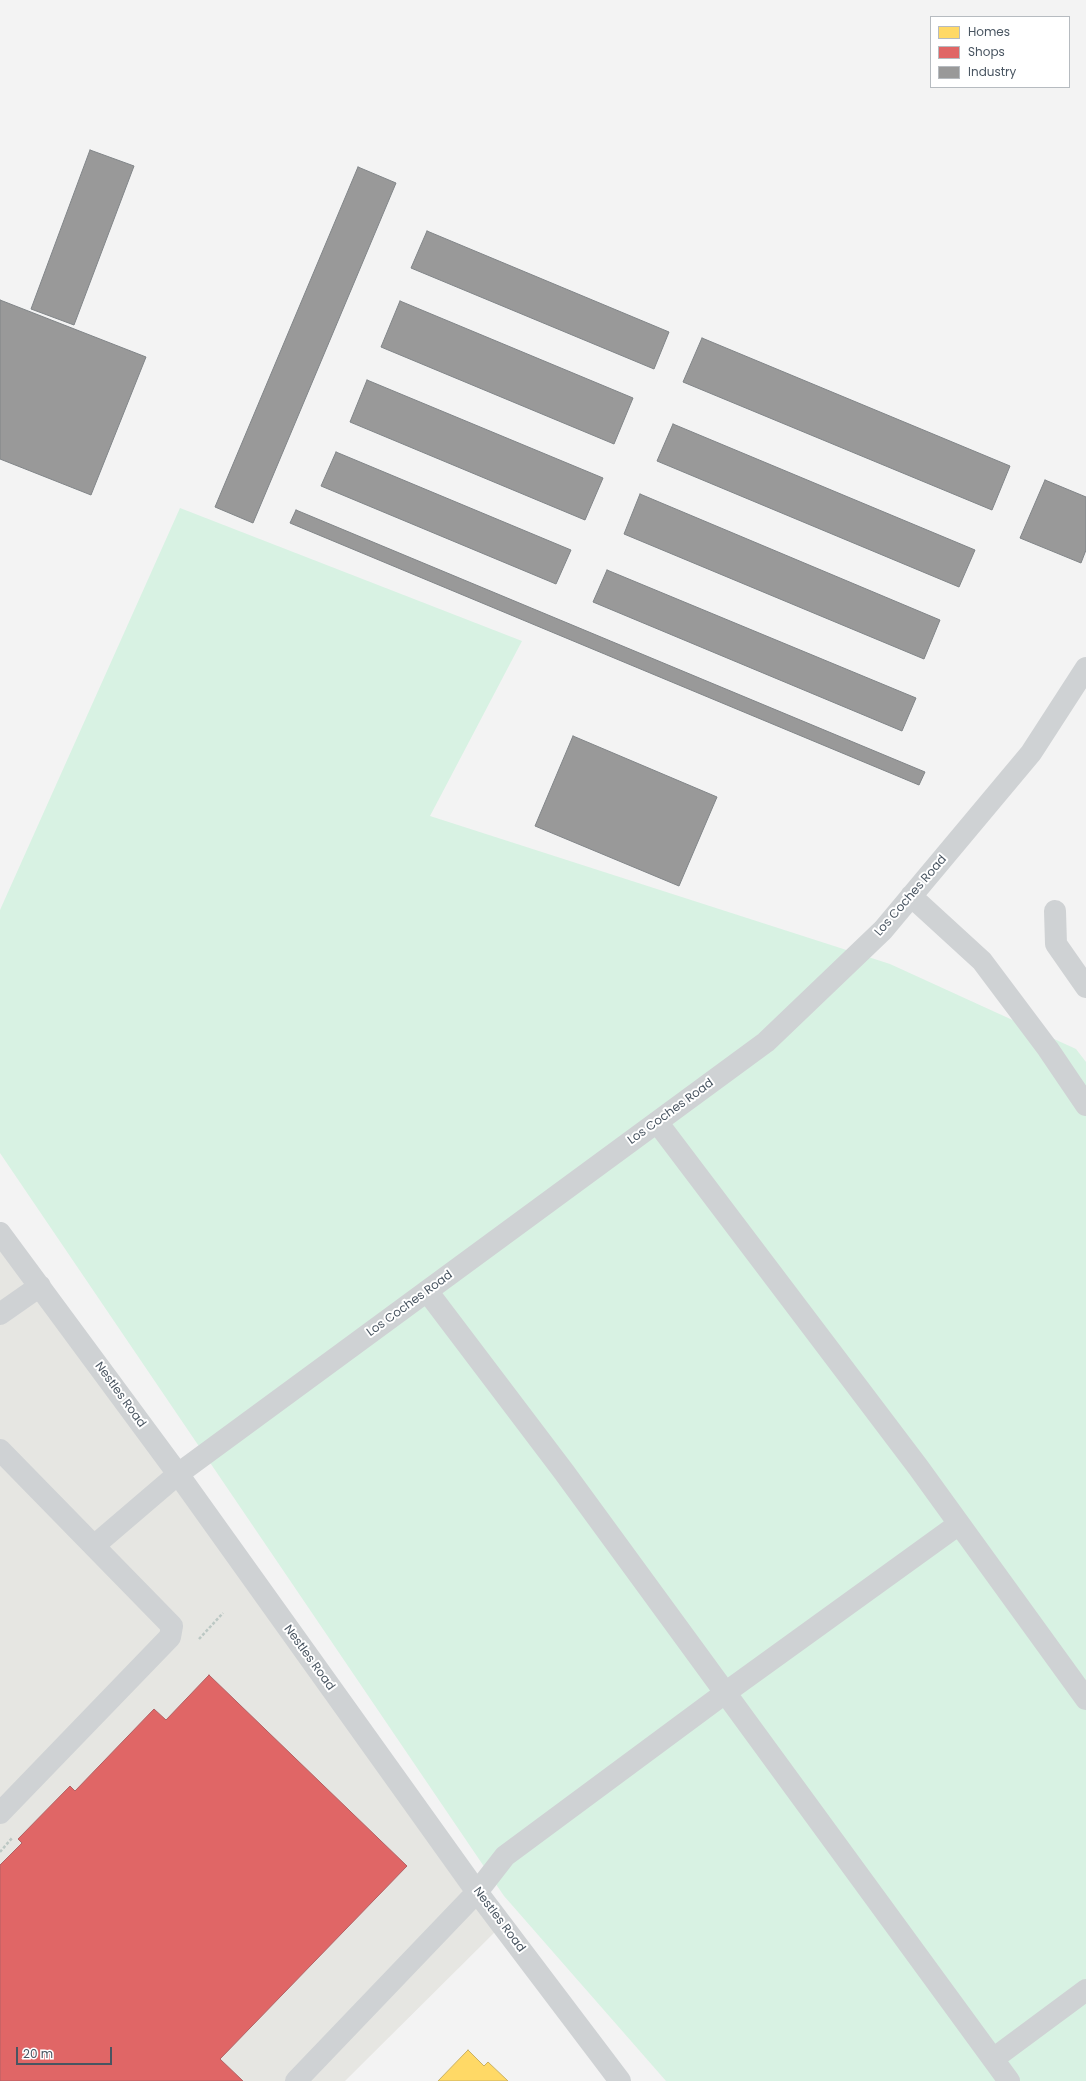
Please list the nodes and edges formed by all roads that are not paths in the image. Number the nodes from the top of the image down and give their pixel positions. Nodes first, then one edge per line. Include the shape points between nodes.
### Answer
1 (1086, 668) edge
2 (911, 896) junction
3 (1055, 911) dead end
4 (1086, 987) edge
5 (1086, 1105) edge
6 (657, 1122) junction
7 (0, 1233) edge
8 (40, 1286) junction
9 (427, 1291) junction
10 (0, 1314) edge
11 (0, 1450) edge
12 (178, 1474) junction
13 (959, 1524) junction
14 (95, 1545) junction
15 (724, 1692) junction
16 (1086, 1699) edge
17 (0, 1813) edge
18 (477, 1892) junction
19 (1086, 1990) edge
20 (993, 2060) junction
21 (296, 2081) edge
22 (620, 2081) edge
23 (1009, 2081) edge

1 - 2 street, Los Coches Road via 1031,753
2 - 5 street via 982,961
2 - 6 street, Los Coches Road via 883,930 766,1042
3 - 4 street via 1056,944
6 - 9 street, Los Coches Road
6 - 13 street
7 - 8 street, Nestles Road
8 - 10 street
8 - 12 street, Nestles Road
9 - 12 street, Los Coches Road
9 - 15 street via 564,1472
11 - 14 street
12 - 14 street, Los Coches Road
12 - 18 street, Nestles Road
13 - 15 street
13 - 16 street
14 - 17 street via 172,1626 170,1637
15 - 18 street via 505,1856
15 - 20 street
18 - 21 street
18 - 22 street, Nestles Road
19 - 20 street
20 - 23 street

